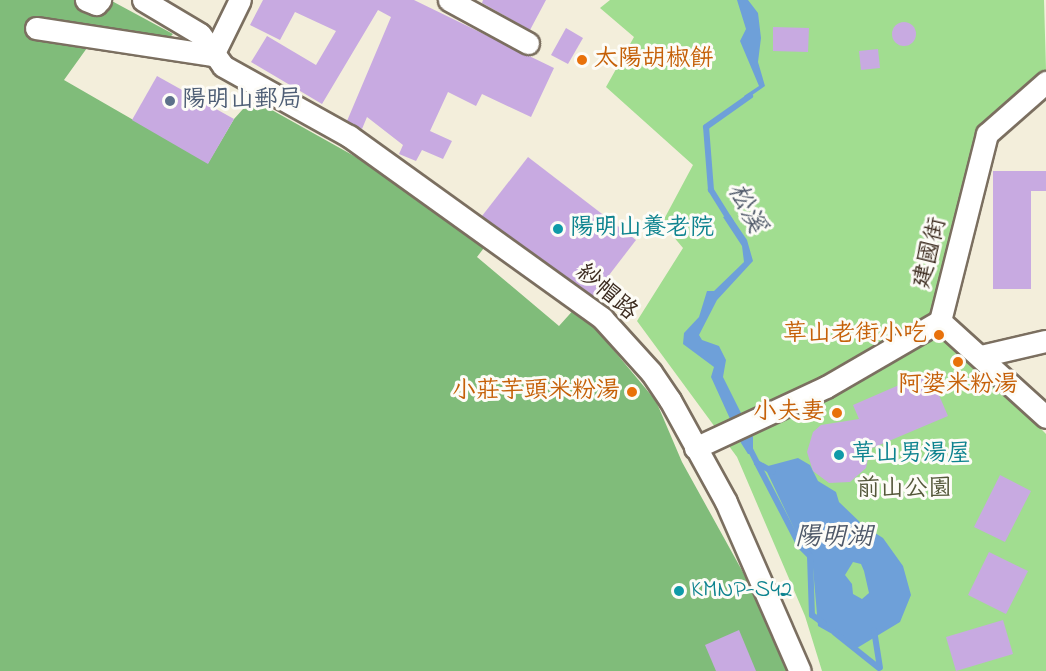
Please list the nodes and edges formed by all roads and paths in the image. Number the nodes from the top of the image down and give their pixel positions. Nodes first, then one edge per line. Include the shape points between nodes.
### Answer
1 (86, 0) edge
2 (100, 0) edge
3 (143, 0) edge
4 (240, 0) edge
5 (450, 0) edge
6 (36, 28) dead end
7 (528, 44) dead end
8 (213, 55) junction
9 (1046, 82) edge
10 (940, 321) junction
11 (1045, 341) edge
12 (981, 356) junction
13 (1046, 417) edge
14 (696, 448) junction
15 (800, 671) edge

1 - 2 street via 96,4
3 - 8 street via 200,34
4 - 8 street
5 - 7 street
6 - 8 street
8 - 14 street, 紗帽路 via 224,66 293,108 349,136 594,311 651,372
9 - 10 street, 建國街 via 987,134
10 - 12 street, 建國街
10 - 14 street via 826,387
11 - 12 street
12 - 13 street, 建國街
14 - 15 street, 紗帽路 via 726,501

